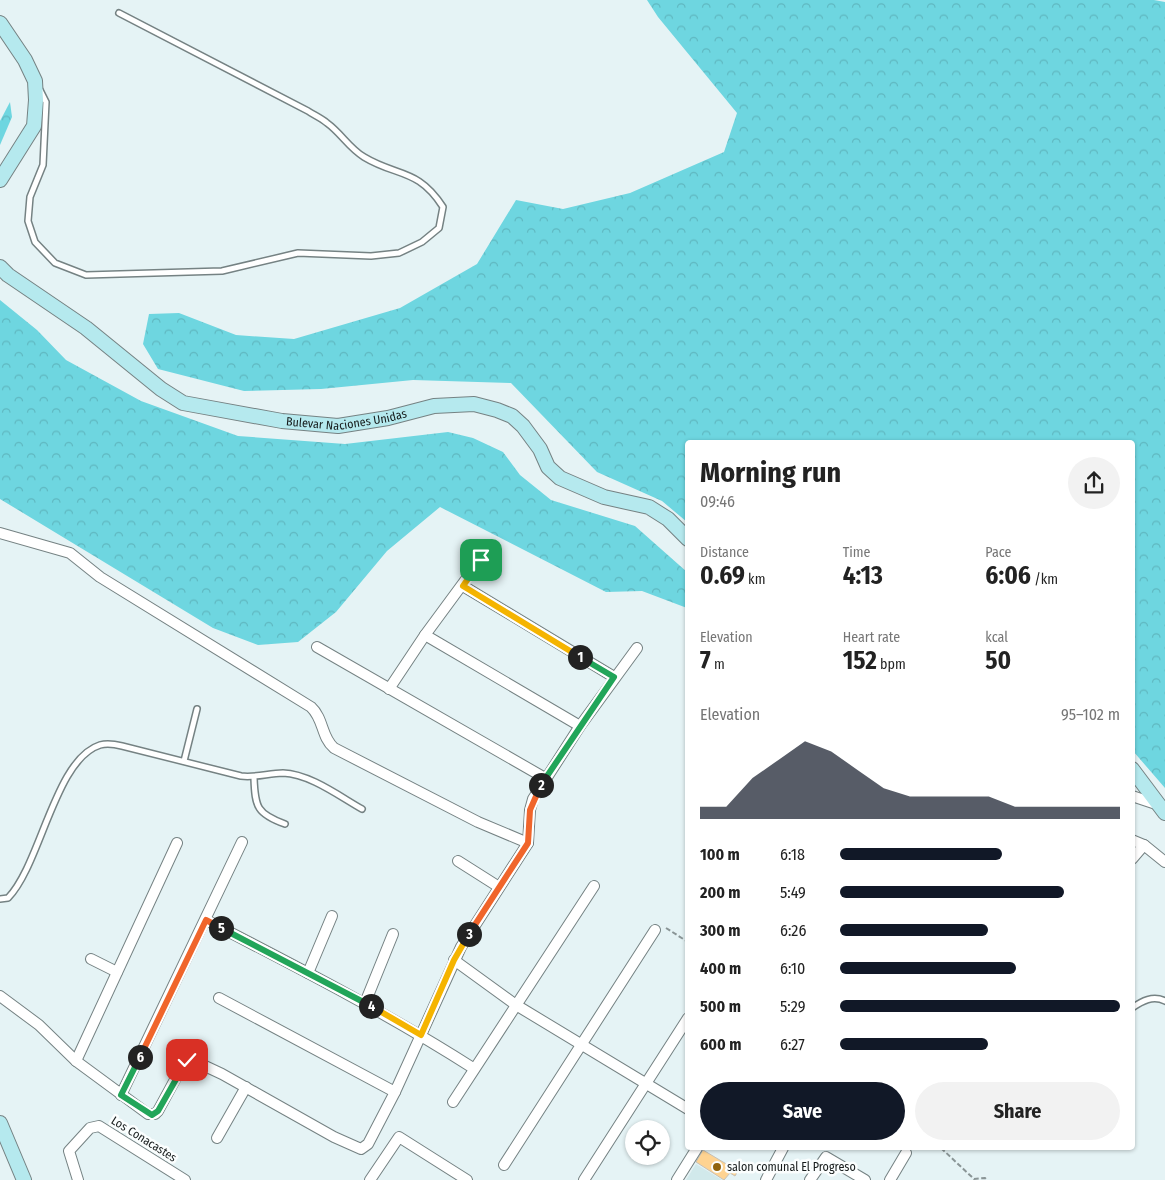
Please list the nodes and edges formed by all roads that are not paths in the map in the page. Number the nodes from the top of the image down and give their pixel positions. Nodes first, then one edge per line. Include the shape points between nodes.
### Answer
1 (119, 13) dead end
2 (0, 23) edge
3 (35, 81) junction
4 (0, 180) edge
5 (0, 267) edge
6 (0, 533) edge
7 (685, 536) edge
8 (481, 560) dead end
9 (463, 586) junction
10 (425, 635) junction
11 (318, 646) dead end
12 (637, 648) dead end
13 (614, 677) junction
14 (389, 689) junction
15 (197, 709) dead end
16 (580, 726) junction
17 (184, 762) junction
18 (1135, 773) edge
19 (254, 778) junction
20 (545, 778) junction
21 (1135, 797) edge
22 (362, 809) dead end
23 (1162, 809) edge
24 (285, 824) dead end
25 (1135, 841) edge
26 (242, 842) dead end
27 (177, 843) dead end
28 (528, 843) junction
29 (1144, 845) junction
30 (1135, 855) edge
31 (458, 861) dead end
32 (1165, 862) edge
33 (594, 886) dead end
34 (499, 888) junction
35 (0, 899) edge
36 (332, 916) dead end
37 (206, 920) junction
38 (659, 928) road end
39 (393, 934) dead end
40 (91, 959) dead end
41 (454, 960) junction
42 (117, 972) junction
43 (308, 973) junction
44 (0, 996) edge
45 (219, 998) dead end
46 (1165, 1001) edge
47 (364, 1003) junction
48 (516, 1005) junction
49 (1135, 1006) edge
50 (685, 1023) edge
51 (421, 1035) junction
52 (580, 1043) junction
53 (76, 1061) junction
54 (473, 1068) junction
55 (645, 1084) junction
56 (246, 1087) junction
57 (395, 1092) junction
58 (121, 1095) junction
59 (453, 1102) dead end
60 (685, 1107) edge
61 (0, 1123) edge
62 (217, 1138) dead end
63 (696, 1150) edge
64 (782, 1150) edge
65 (906, 1153) dead end
66 (504, 1165) dead end
67 (24, 1180) edge
68 (78, 1180) edge
69 (185, 1180) edge
70 (370, 1180) edge
71 (467, 1180) edge
72 (584, 1180) edge
73 (677, 1180) edge
74 (766, 1180) edge
75 (810, 1180) edge
76 (865, 1180) edge
77 (890, 1180) edge

1 - 3 lane via 308,110 329,124 365,157 406,173 432,189 443,206 440,228 422,242 399,253 371,256 298,253 222,271 86,274 55,263 35,242 28,221 30,197 43,165 46,128 46,102
2 - 3 main road
3 - 4 main road via 34,126
5 - 7 main road, Bulevar Naciones Unidas via 183,403 282,421 338,426 434,406 474,404 498,410 523,426 540,449 548,467 560,478 604,497 649,507 668,519
6 - 28 street via 70,554 100,577 318,713 326,740 334,748 469,818
8 - 9 street
9 - 10 street
9 - 13 street
10 - 14 street
10 - 16 street
11 - 14 street
12 - 13 street
13 - 16 street
14 - 20 street
15 - 17 lane
16 - 20 street
17 - 19 lane
17 - 35 lane via 110,743 98,745 88,752 69,773 22,878 8,898
18 - 23 main road
19 - 22 lane via 283,773 296,775
19 - 24 lane via 256,804 260,812
20 - 28 street via 530,810
21 - 23 street
25 - 29 street
26 - 37 street
27 - 42 street
28 - 34 street
29 - 30 street
29 - 32 street
31 - 34 street
33 - 48 street
34 - 41 street
36 - 43 street
37 - 43 street
37 - 58 street
38 - 52 street
39 - 47 street
40 - 42 street
41 - 48 street
41 - 51 street
42 - 53 street
43 - 47 street
44 - 53 street via 38,1025
45 - 57 street
46 - 49 lane via 1146,999
47 - 51 street
48 - 52 street
48 - 54 street
50 - 55 street
51 - 54 street
51 - 57 street
52 - 55 street
52 - 66 street
53 - 58 street
54 - 59 street
55 - 60 street
55 - 72 street
56 - 57 street via 361,1149 368,1144
56 - 58 street via 190,1059 184,1063 155,1114 148,1114
56 - 62 street
61 - 67 main road
63 - 73 street
64 - 74 street
65 - 77 street
68 - 69 street, Los Conacastes via 69,1151 90,1128 99,1126
70 - 71 street via 397,1138 401,1137
75 - 76 street via 826,1157

